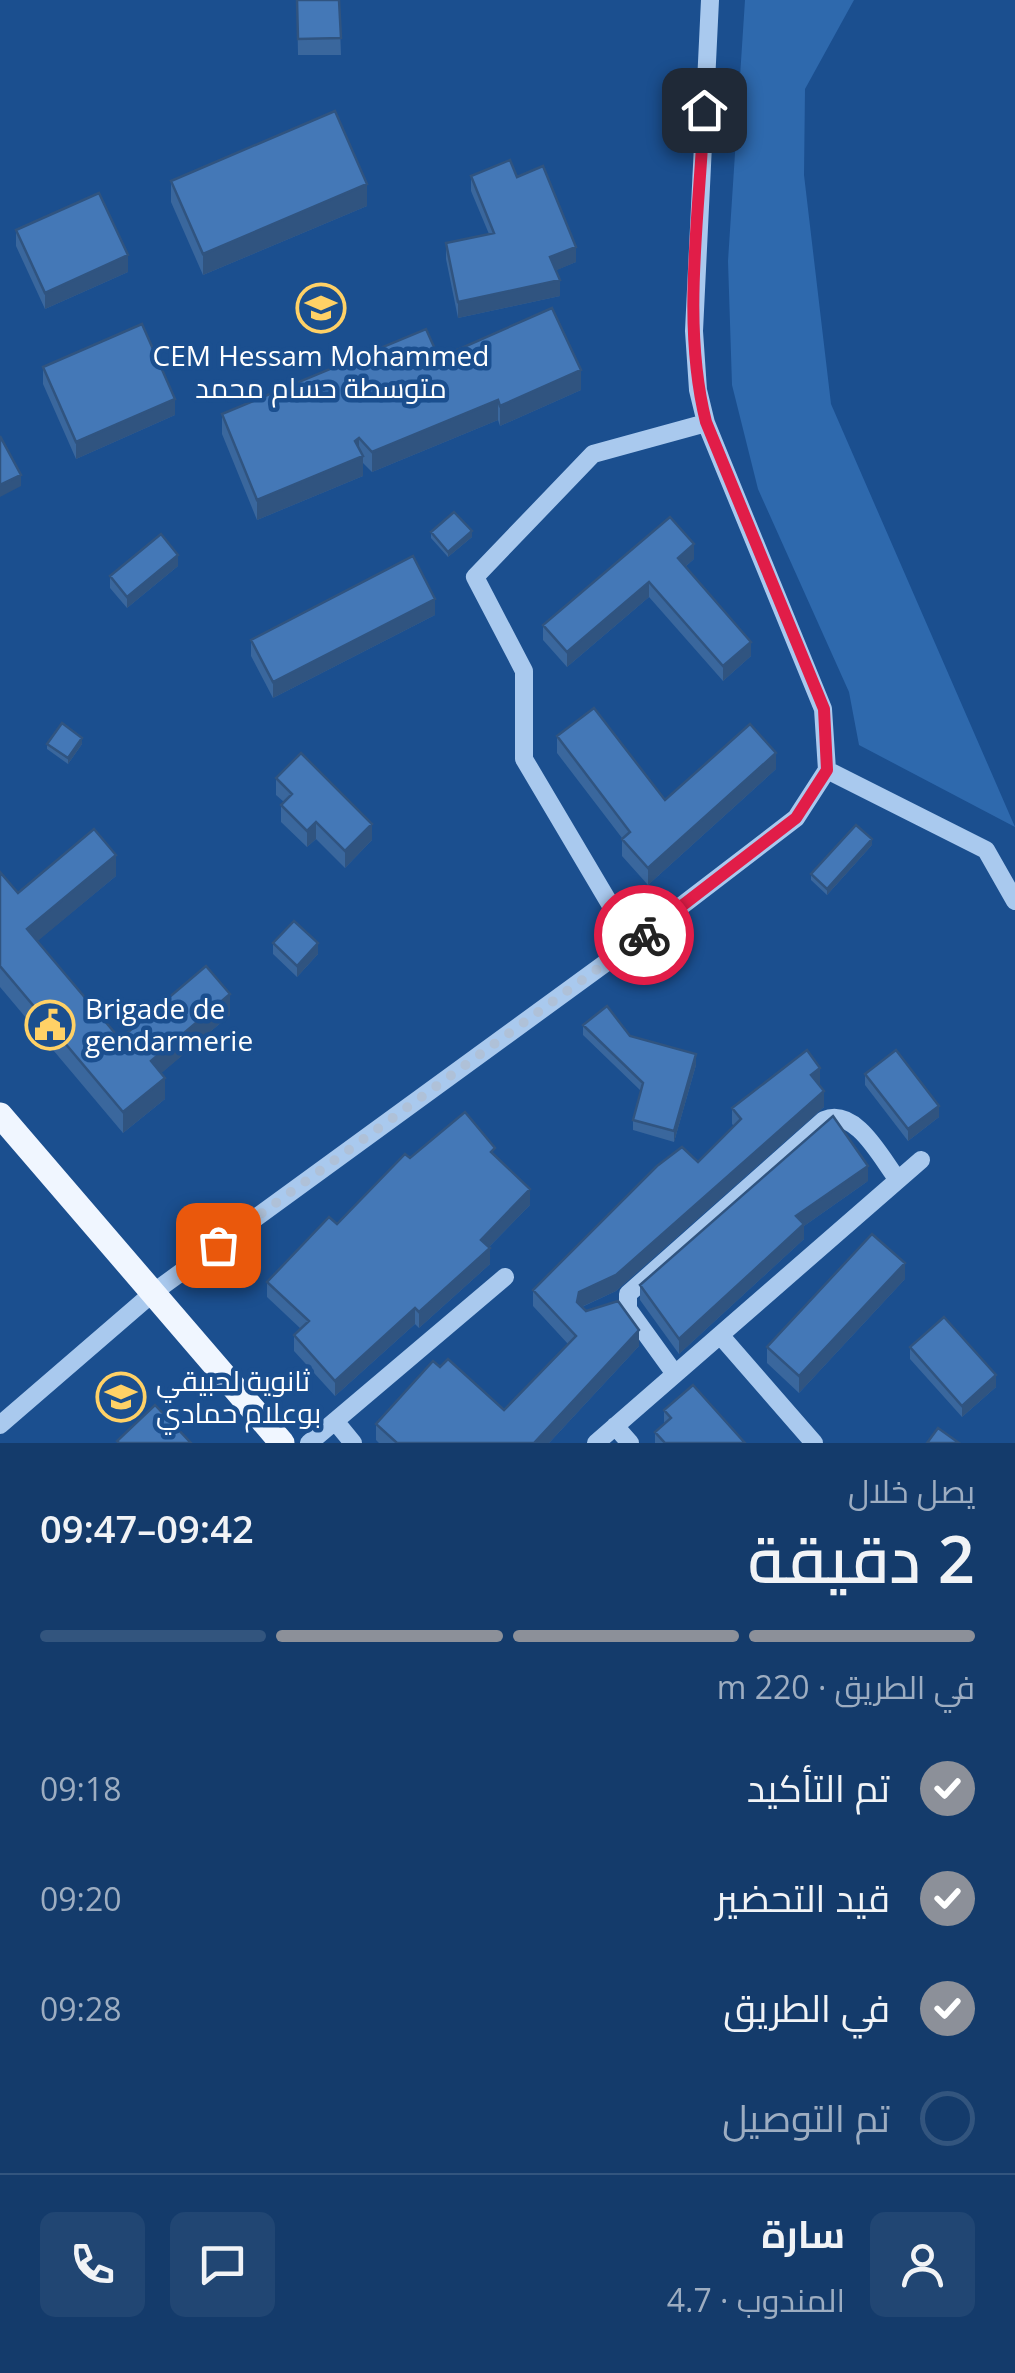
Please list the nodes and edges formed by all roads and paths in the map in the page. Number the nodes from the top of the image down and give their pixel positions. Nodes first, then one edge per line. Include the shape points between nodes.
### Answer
1 (710, 0) edge
2 (706, 422) junction
3 (827, 770) junction
4 (1015, 902) edge
5 (634, 943) junction
6 (0, 1115) edge
7 (921, 1160) dead end
8 (898, 1180) junction
9 (505, 1277) dead end
10 (154, 1292) junction
11 (626, 1302) junction
12 (607, 1308) edge
13 (720, 1335) junction
14 (676, 1374) junction
15 (335, 1421) junction
16 (0, 1425) edge
17 (615, 1426) junction
18 (282, 1443) edge
19 (309, 1443) edge
20 (353, 1443) edge
21 (596, 1443) edge
22 (630, 1443) edge
23 (814, 1443) edge

1 - 2 street via 694,331
2 - 3 street via 824,709
2 - 5 street via 593,454 475,577 524,671 524,759
3 - 4 street via 986,850
3 - 5 street via 796,818
5 - 10 street
6 - 10 main road
7 - 8 street
8 - 11 street via 855,1125 830,1117 630,1291
8 - 13 street
9 - 15 street
10 - 16 street
10 - 18 main road
11 - 12 street
11 - 14 street
13 - 14 street
13 - 23 street
14 - 17 street
15 - 19 street
15 - 20 street
17 - 21 street
17 - 22 street

